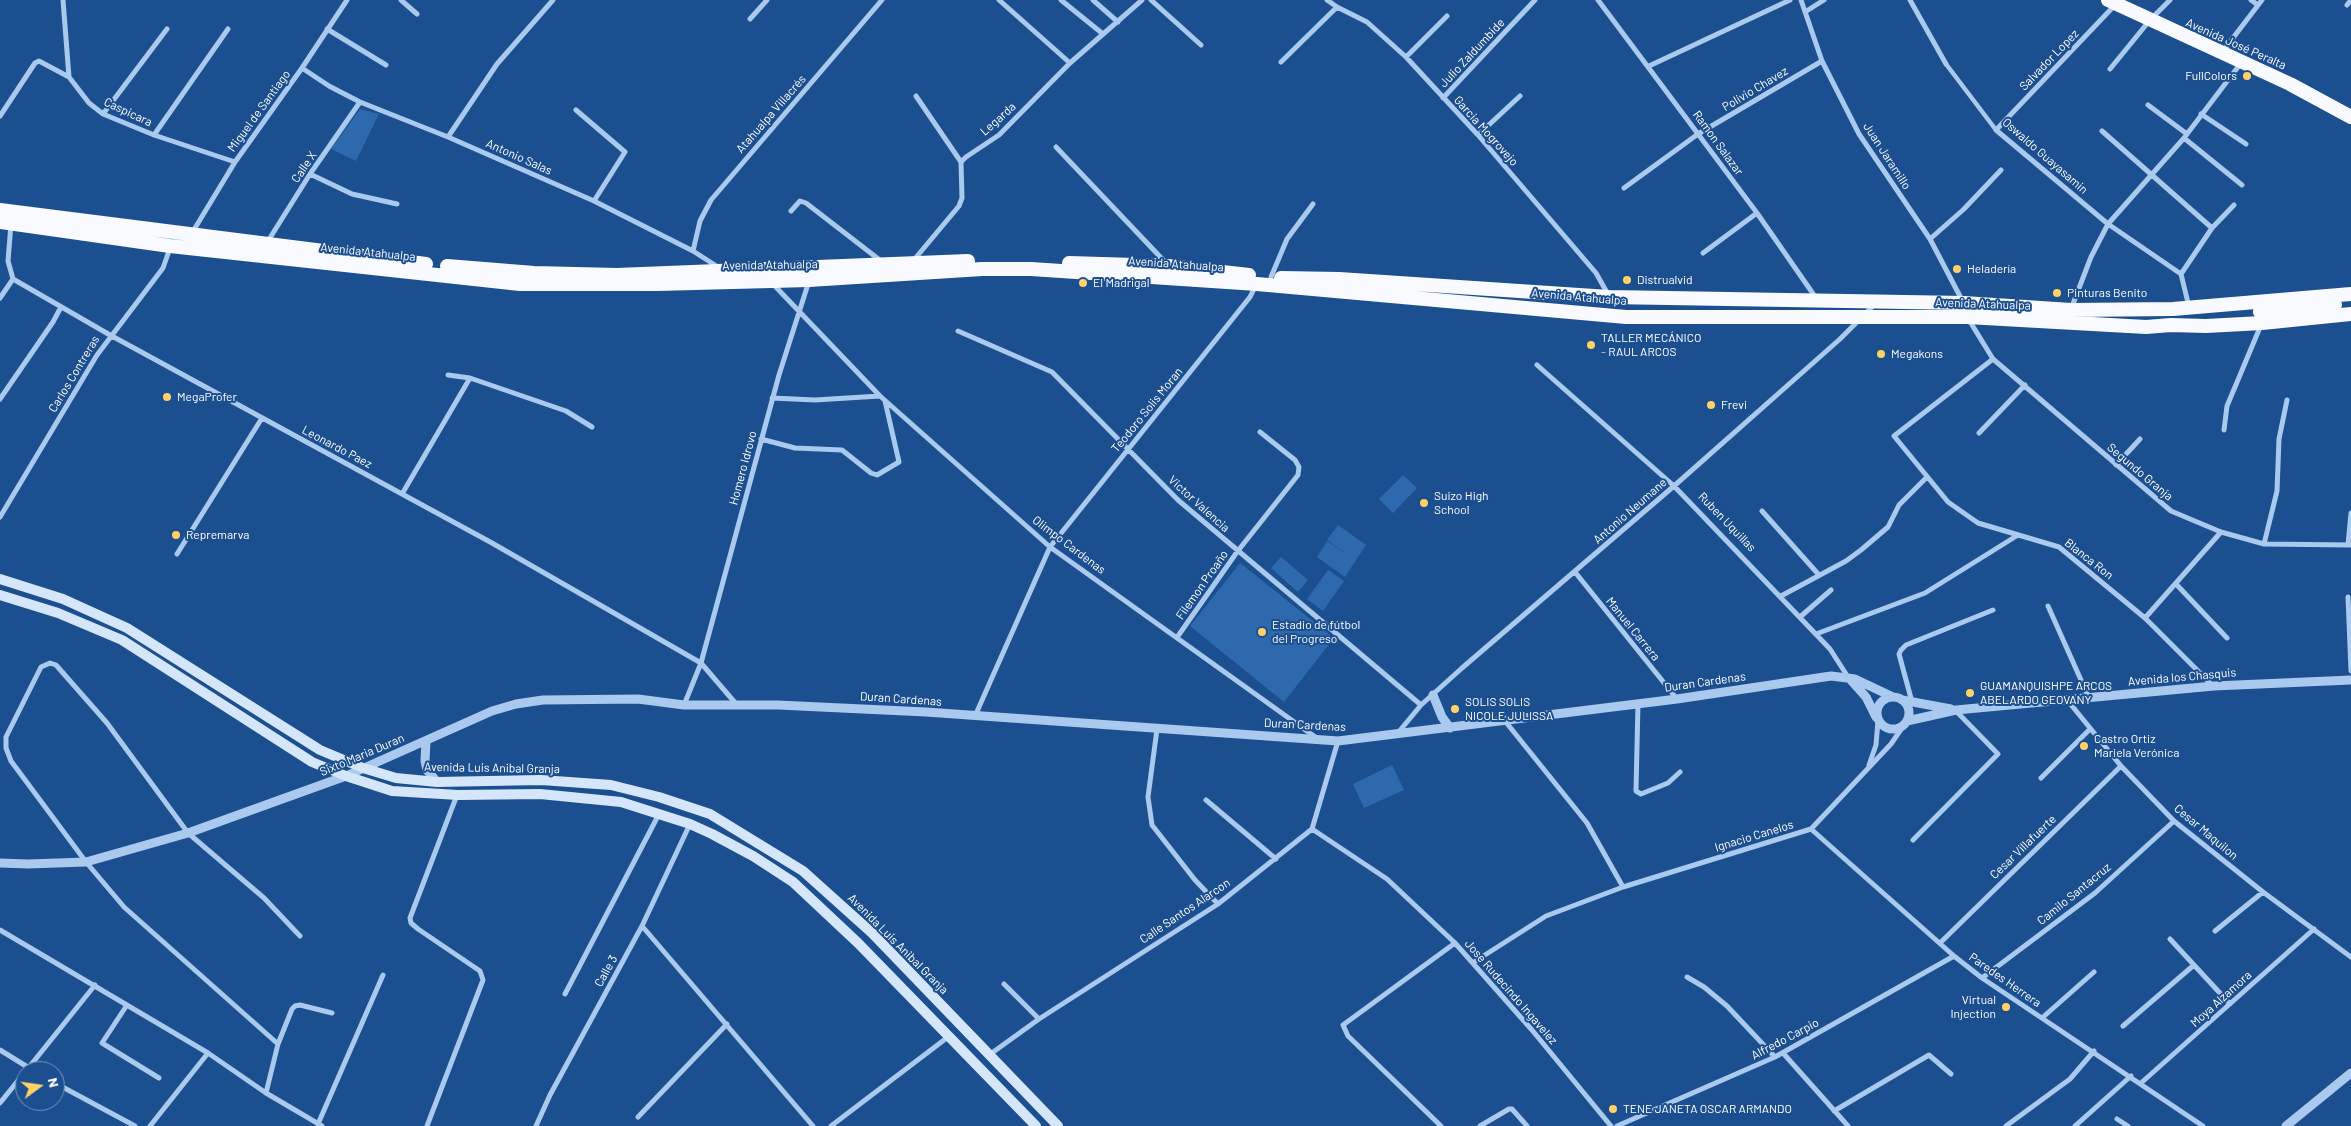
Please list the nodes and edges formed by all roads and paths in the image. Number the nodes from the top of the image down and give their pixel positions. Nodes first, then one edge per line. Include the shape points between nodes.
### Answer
1 (63, 0) edge
2 (346, 0) edge
3 (401, 0) edge
4 (553, 0) edge
5 (767, 0) edge
6 (882, 0) edge
7 (999, 0) edge
8 (1061, 0) edge
9 (1093, 0) edge
10 (1142, 0) edge
11 (1151, 0) edge
12 (1327, 0) edge
13 (1535, 0) edge
14 (1598, 0) edge
15 (1790, 0) edge
16 (1801, 0) edge
17 (1824, 0) edge
18 (1910, 0) edge
19 (2170, 0) edge
20 (2251, 0) edge
21 (2262, 0) edge
22 (2112, 2) edge
23 (2258, 5) junction
24 (1337, 7) junction
25 (1805, 12) junction
26 (417, 14) dead end
27 (1447, 16) dead end
28 (750, 19) dead end
29 (2150, 20) junction
30 (1118, 22) junction
31 (167, 29) dead end
32 (228, 29) dead end
33 (327, 29) junction
34 (1103, 34) junction
35 (1201, 45) dead end
36 (2222, 53) junction
37 (1406, 57) junction
38 (1822, 61) junction
39 (1281, 62) dead end
40 (1070, 63) junction
41 (2241, 63) junction
42 (1946, 64) joint
43 (386, 65) dead end
44 (1649, 66) junction
45 (302, 68) junction
46 (2110, 69) dead end
47 (69, 77) junction
48 (916, 96) dead end
49 (1520, 96) dead end
50 (1443, 98) junction
51 (360, 102) junction
52 (2148, 106) dead end
53 (576, 110) dead end
54 (0, 114) edge
55 (103, 114) junction
56 (2202, 114) junction
57 (2351, 117) edge
58 (1996, 130) junction
59 (2102, 131) dead end
60 (1698, 134) junction
61 (1478, 135) junction
62 (154, 136) junction
63 (2186, 136) junction
64 (448, 137) junction
65 (2246, 144) dead end
66 (1056, 148) dead end
67 (235, 162) junction
68 (961, 162) junction
69 (2001, 170) dead end
70 (310, 174) junction
71 (2152, 176) junction
72 (2242, 185) dead end
73 (1624, 188) dead end
74 (594, 201) junction
75 (397, 204) dead end
76 (1313, 204) dead end
77 (2234, 205) dead end
78 (0, 210) edge
79 (791, 211) dead end
80 (1757, 213) junction
81 (5, 223) edge
82 (2108, 224) junction
83 (2212, 228) junction
84 (191, 235) junction
85 (1930, 239) junction
86 (266, 244) junction
87 (170, 246) junction
88 (693, 251) junction
89 (1703, 252) dead end
90 (885, 264) junction
91 (1168, 266) junction
92 (910, 268) junction
93 (725, 271) junction
94 (2180, 274) junction
95 (1271, 277) junction
96 (13, 279) junction
97 (809, 280) junction
98 (770, 281) junction
99 (1256, 284) junction
100 (2351, 294) edge
101 (1609, 297) junction
102 (0, 298) edge
103 (1818, 301) junction
104 (1876, 302) junction
105 (1964, 303) junction
106 (2351, 303) edge
107 (61, 307) junction
108 (2190, 307) junction
109 (2351, 308) edge
110 (2173, 309) junction
111 (2071, 310) junction
112 (799, 311) junction
113 (2351, 314) edge
114 (1967, 317) junction
115 (1861, 318) junction
116 (2262, 323) junction
117 (2171, 324) junction
118 (958, 332) dead end
119 (110, 335) junction
120 (1993, 359) junction
121 (1537, 365) dead end
122 (448, 375) dead end
123 (470, 378) junction
124 (2025, 385) junction
125 (772, 398) junction
126 (882, 398) junction
127 (0, 399) edge
128 (2287, 400) dead end
129 (262, 418) junction
130 (592, 426) dead end
131 (2224, 430) dead end
132 (1260, 432) dead end
133 (1979, 433) dead end
134 (761, 439) junction
135 (2140, 439) dead end
136 (1128, 450) junction
137 (2116, 465) junction
138 (1926, 478) junction
139 (1674, 486) junction
140 (402, 494) junction
141 (1762, 511) dead end
142 (2351, 513) edge
143 (0, 517) edge
144 (2221, 532) junction
145 (2018, 535) junction
146 (2264, 544) junction
147 (2349, 545) edge
148 (1050, 547) junction
149 (1237, 552) junction
150 (177, 554) dead end
151 (1575, 572) junction
152 (1819, 575) junction
153 (0, 579) edge
154 (2176, 584) junction
155 (1831, 590) dead end
156 (0, 594) edge
157 (1780, 596) junction
158 (2348, 597) dead end
159 (2048, 606) dead end
160 (1993, 610) dead end
161 (1800, 617) junction
162 (2145, 618) junction
163 (1816, 634) junction
164 (1178, 636) junction
165 (2227, 638) dead end
166 (701, 663) junction
167 (2351, 671) edge
168 (1848, 677) junction
169 (2351, 680) edge
170 (2214, 686) junction
171 (1432, 695) junction
172 (1898, 698) junction
173 (1677, 699) junction
174 (2089, 699) junction
175 (2068, 701) junction
176 (1912, 702) junction
177 (1638, 703) junction
178 (684, 704) junction
179 (737, 705) junction
180 (1421, 705) junction
181 (1956, 710) junction
182 (974, 717) junction
183 (1878, 720) junction
184 (1505, 721) junction
185 (1905, 723) junction
186 (1450, 728) junction
187 (1157, 729) junction
188 (2090, 729) junction
189 (1397, 734) junction
190 (1320, 740) junction
191 (426, 741) junction
192 (1338, 742) junction
193 (2121, 766) junction
194 (363, 768) junction
195 (1868, 768) junction
196 (1680, 772) dead end
197 (346, 776) junction
198 (2041, 778) dead end
199 (437, 782) junction
200 (458, 795) junction
201 (1206, 800) dead end
202 (659, 814) junction
203 (2174, 821) junction
204 (690, 824) junction
205 (1312, 829) junction
206 (1811, 829) junction
207 (188, 833) junction
208 (1913, 840) dead end
209 (1276, 858) junction
210 (86, 862) junction
211 (0, 863) edge
212 (1623, 887) junction
213 (2263, 892) junction
214 (1218, 904) junction
215 (642, 926) junction
216 (2314, 929) junction
217 (0, 930) edge
218 (2215, 931) dead end
219 (300, 936) dead end
220 (2170, 939) dead end
221 (1456, 943) junction
222 (1940, 944) junction
223 (1954, 956) junction
224 (2351, 957) edge
225 (1474, 962) junction
226 (2194, 965) junction
227 (2094, 972) dead end
228 (383, 975) dead end
229 (1687, 977) dead end
230 (1982, 978) junction
231 (1004, 984) dead end
232 (94, 985) junction
233 (565, 994) dead end
234 (2230, 1004) junction
235 (126, 1005) junction
236 (332, 1013) dead end
237 (2042, 1018) junction
238 (1038, 1019) junction
239 (727, 1024) junction
240 (2123, 1026) dead end
241 (948, 1037) junction
242 (278, 1044) junction
243 (0, 1050) edge
244 (2094, 1051) junction
245 (208, 1053) junction
246 (1783, 1053) junction
247 (989, 1055) junction
248 (1775, 1057) junction
249 (15, 1061) edge
250 (36, 1061) edge
251 (2351, 1073) edge
252 (1951, 1074) dead end
253 (2131, 1076) junction
254 (159, 1078) dead end
255 (2141, 1083) junction
256 (15, 1086) edge
257 (65, 1088) edge
258 (266, 1093) junction
259 (0, 1103) edge
260 (1834, 1111) junction
261 (638, 1117) dead end
262 (2118, 1119) dead end
263 (320, 1125) edge
264 (135, 1126) edge
265 (150, 1126) edge
266 (427, 1126) edge
267 (536, 1126) edge
268 (813, 1126) edge
269 (830, 1126) edge
270 (1036, 1126) edge
271 (1058, 1126) edge
272 (1441, 1126) edge
273 (1480, 1126) edge
274 (1527, 1126) edge
275 (1611, 1126) edge
276 (1618, 1126) edge
277 (1848, 1126) edge
278 (2006, 1126) edge
279 (2074, 1126) edge
280 (2128, 1126) edge
281 (2203, 1126) edge
282 (2286, 1126) edge

1 - 47 street
2 - 33 street, Miguel de Santiago
3 - 26 street
4 - 64 street via 497,64
5 - 28 street
6 - 88 street, Atahualpa Villacrés via 710,200 700,221
7 - 40 street
8 - 34 street
9 - 30 street
10 - 30 street, Legarda
11 - 35 street
12 - 24 street, Garcia Mogrovejo
13 - 50 street, Julio Zaldumbide
14 - 44 street, Ramon Salazar
15 - 44 street
16 - 25 street, Juan Jaramillo
17 - 25 street
18 - 42 street, Oswaldo Guayasamin
19 - 29 street
20 - 23 street
21 - 23 street
22 - 29 highway, Avenida José Peralta
22 - 58 street, Salvador Lopez
23 - 36 street
24 - 37 street, Garcia Mogrovejo via 1367,22
24 - 39 street
25 - 38 street, Juan Jaramillo
27 - 37 street
29 - 36 highway, Avenida José Peralta
29 - 46 street
30 - 34 street, Legarda
31 - 55 street
32 - 62 street
33 - 43 street
33 - 45 street, Miguel de Santiago
34 - 40 street, Legarda
36 - 41 highway, Avenida José Peralta
37 - 50 street, Garcia Mogrovejo
38 - 60 street, Polivio Chavez
38 - 85 street, Juan Jaramillo via 1859,134
40 - 68 street, Legarda via 1010,124
41 - 56 street
41 - 57 highway, Avenida José Peralta via 2290,84
42 - 58 street, Oswaldo Guayasamin
44 - 60 street, Ramon Salazar
45 - 51 street, Antonio Salas
45 - 67 street, Miguel de Santiago
47 - 54 street via 39,60
47 - 55 street, Caspicara via 89,103
48 - 68 street
49 - 61 street
50 - 61 street, Garcia Mogrovejo
51 - 64 street, Antonio Salas
51 - 70 street, Calle X
52 - 63 street
53 - 74 street via 625,152
55 - 62 street, Caspicara
56 - 63 street
56 - 65 street
58 - 82 street, Oswaldo Guayasamin
59 - 71 street
60 - 73 street, Polivio Chavez
60 - 80 street, Ramon Salazar
61 - 101 street, Garcia Mogrovejo via 1596,273
62 - 67 street, Caspicara
63 - 71 street
63 - 72 street
64 - 74 street, Antonio Salas
66 - 91 street
67 - 84 street, Miguel de Santiago
68 - 92 street via 962,198 959,206
69 - 85 street
70 - 75 street via 352,194
70 - 86 street, Calle X
71 - 82 street
71 - 83 street
74 - 88 street, Antonio Salas
76 - 95 street via 1287,239
77 - 83 street
78 - 84 highway, Avenida Atahualpa
79 - 90 street via 800,201 806,203
80 - 89 street
80 - 103 street, Ramon Salazar
81 - 87 highway, Avenida Atahualpa
81 - 96 street
82 - 94 street, Oswaldo Guayasamin
82 - 111 street via 2091,257
83 - 94 street
84 - 86 highway, Avenida Atahualpa
85 - 105 street, Juan Jaramillo
86 - 93 highway, Avenida Atahualpa via 450,267 534,273 617,275
87 - 98 highway, Avenida Atahualpa via 520,284
87 - 119 street, Carlos Contreras via 163,268
88 - 93 street, Antonio Salas
90 - 92 highway, Avenida Atahualpa
90 - 93 highway, Avenida Atahualpa
91 - 92 highway, Avenida Atahualpa via 1030,261
91 - 95 highway, Avenida Atahualpa
92 - 97 highway, Avenida Atahualpa
92 - 99 highway, Avenida Atahualpa via 1031,269
94 - 108 street
95 - 101 highway, Avenida Atahualpa
96 - 102 street
96 - 107 street, Leonardo Paez
97 - 98 highway, Avenida Atahualpa
97 - 112 street, Homero Idrovo
98 - 112 street, Olimpo Cardenas
99 - 115 highway, Avenida Atahualpa via 1626,317
99 - 136 street, Teodoro Solis Moran via 1250,297
100 - 108 highway, Avenida Atahualpa
101 - 103 highway, Avenida Atahualpa
103 - 104 highway, Avenida Atahualpa
104 - 105 highway, Avenida Atahualpa
104 - 115 street, Antonio Neumane
105 - 111 highway, Avenida Atahualpa
105 - 114 street, Juan Jaramillo
106 - 110 highway via 2219,314
107 - 119 street, Leonardo Paez
107 - 127 street
108 - 110 highway, Avenida Atahualpa
109 - 117 highway
110 - 111 highway, Avenida Atahualpa
112 - 125 street, Homero Idrovo
112 - 126 street, Olimpo Cardenas
113 - 116 highway, Avenida Atahualpa
114 - 115 highway, Avenida Atahualpa
114 - 117 highway, Avenida Atahualpa via 2146,327
114 - 120 street, Segundo Granja
115 - 139 street, Antonio Neumane
116 - 117 highway, Avenida Atahualpa
116 - 131 street via 2227,406
118 - 136 street, Victor Valencia via 1052,372
119 - 129 street, Leonardo Paez
119 - 143 street, Carlos Contreras
120 - 124 street, Segundo Granja
120 - 138 street, Blanca Ron via 1894,436
121 - 139 street, Ruben Uquillas
122 - 123 street
123 - 130 street via 566,411
123 - 140 street
124 - 133 street
124 - 137 street, Segundo Granja
125 - 126 street
125 - 134 street, Homero Idrovo
126 - 134 street via 899,462 877,475 842,450 794,448
126 - 148 street, Olimpo Cardenas
128 - 146 street via 2279,439 2278,491
129 - 140 street, Leonardo Paez
129 - 150 street
132 - 149 street, Filemon Proaño via 1295,460 1299,467 1298,475
134 - 166 street, Homero Idrovo
135 - 137 street
136 - 148 street, Teodoro Solis Moran
136 - 149 street, Victor Valencia
137 - 144 street, Segundo Granja via 2171,511
138 - 145 street, Blanca Ron via 1948,502 1978,523
138 - 152 street via 1899,505 1888,527 1846,561
139 - 151 street, Antonio Neumane
139 - 157 street, Ruben Uquillas
140 - 166 street, Leonardo Paez
141 - 152 street
142 - 147 street
144 - 146 street, Segundo Granja
144 - 154 street
145 - 162 street, Blanca Ron via 2059,547
145 - 163 street via 1925,593
146 - 147 street, Segundo Granja
148 - 164 street, Olimpo Cardenas
148 - 182 street, Teodoro Solis Moran
149 - 164 street, Filemon Proaño
149 - 180 street, Victor Valencia
151 - 171 street, Antonio Neumane
151 - 173 street, Manuel Carrera
152 - 157 street
153 - 194 main road, Avenida Luis Anibal Granja via 63,600 127,628 320,750
154 - 162 street
154 - 165 street
155 - 161 street
156 - 197 main road, Avenida Luis Anibal Granja via 58,613 122,640 312,762
157 - 161 street, Ruben Uquillas
158 - 167 street
159 - 174 street
160 - 176 street via 1906,645 1901,650 1899,654
161 - 163 street, Ruben Uquillas
162 - 170 street, Blanca Ron
163 - 168 street, Ruben Uquillas via 1837,658
164 - 190 street, Olimpo Cardenas
166 - 178 street, Homero Idrovo
166 - 179 street
168 - 172 street
168 - 173 street, Duran Cardenas via 1831,676
168 - 183 street via 1866,697
169 - 170 street, Avenida los Chasquis
170 - 174 street, Avenida los Chasquis
171 - 180 street, Antonio Neumane
171 - 186 street
172 - 176 street, Avenida los Chasquis
172 - 183 street via 1887,698 1878,706
172 - 185 street via 1908,707
173 - 177 street, Duran Cardenas
174 - 175 street, Avenida los Chasquis
175 - 181 street, Avenida los Chasquis
175 - 188 street, Cesar Maquilon
176 - 181 street, Avenida los Chasquis
177 - 184 street, Duran Cardenas
177 - 196 street via 1636,791 1641,794 1668,783
178 - 179 street, Sixto Maria Duran
178 - 191 street, Sixto Maria Duran via 638,699 543,700 492,712
179 - 182 street, Duran Cardenas via 926,712
180 - 189 street, Antonio Neumane
181 - 185 street, Avenida los Chasquis
181 - 208 street via 1998,754
182 - 187 street, Duran Cardenas
183 - 185 street via 1890,729
183 - 195 street, Ignacio Canelos via 1876,745
184 - 186 street, Duran Cardenas
184 - 212 street via 1587,824
185 - 195 street, Ignacio Canelos via 1891,744
186 - 189 street, Duran Cardenas
187 - 190 street, Duran Cardenas
187 - 214 street via 1148,797 1152,825
188 - 193 street, Cesar Maquilon
188 - 198 street
189 - 192 street, Duran Cardenas
190 - 192 street, Duran Cardenas
191 - 194 street, Sixto Maria Duran
191 - 199 street via 425,761
192 - 205 street
193 - 203 street, Cesar Maquilon
193 - 222 street, Cesar Villafuerte
194 - 197 street, Sixto Maria Duran
194 - 199 main road, Avenida Luis Anibal Granja via 396,778
195 - 206 street, Ignacio Canelos
197 - 200 main road, Avenida Luis Anibal Granja via 392,791
197 - 207 street, Sixto Maria Duran
199 - 247 main road, Avenida Luis Anibal Granja via 540,780 611,785 710,814 803,871 872,933
200 - 202 main road, Avenida Luis Anibal Granja via 540,794 621,802
200 - 266 street via 410,918 418,930 480,971 483,980
201 - 209 street
202 - 204 main road, Avenida Luis Anibal Granja
202 - 233 street
203 - 213 street, Cesar Maquilon
203 - 230 street, Camilo Santacruz via 2095,894
204 - 215 street, Calle 3
204 - 241 main road, Avenida Luis Anibal Granja via 753,856 793,882 858,943
205 - 209 street, Calle Santos Alarcon
205 - 221 street, Jose Rudecindo Ingavelez via 1387,879
206 - 212 street, Ignacio Canelos
206 - 222 street, Paredes Herrera
207 - 210 street, Sixto Maria Duran
207 - 210 street via 107,722 56,665 50,664 41,667 6,737 6,748 12,761
207 - 219 street via 264,898
209 - 214 street, Calle Santos Alarcon
210 - 211 street, Sixto Maria Duran
210 - 242 street via 124,908
212 - 225 street, Ignacio Canelos via 1546,916
213 - 216 street, Cesar Maquilon
213 - 218 street
214 - 238 street, Calle Santos Alarcon
215 - 239 street
215 - 267 street, Calle 3 via 570,1056
216 - 224 street, Cesar Maquilon
216 - 234 street, Moya Alzamora
217 - 232 street
220 - 226 street
221 - 225 street, Jose Rudecindo Ingavelez
221 - 272 street via 1343,1025 1348,1036
222 - 223 street, Paredes Herrera
223 - 230 street, Paredes Herrera
223 - 246 street, Alfredo Carpio
225 - 275 street, Jose Rudecindo Ingavelez
226 - 234 street
226 - 240 street
227 - 237 street
228 - 263 street
229 - 248 street via 1727,1006
230 - 237 street, Paredes Herrera
231 - 238 street
232 - 235 street
232 - 250 street
234 - 255 street, Moya Alzamora
235 - 245 street
235 - 254 street via 102,1043
236 - 242 street via 295,1006
237 - 244 street, Paredes Herrera
238 - 247 street, Calle Santos Alarcon
239 - 261 street
239 - 268 street
241 - 269 street
241 - 270 main road, Avenida Luis Anibal Granja
242 - 258 street
243 - 249 street
244 - 253 street, Paredes Herrera
244 - 278 street via 2070,1079
245 - 258 street
245 - 265 street
246 - 248 street, Alfredo Carpio
246 - 260 street
247 - 271 main road, Avenida Luis Anibal Granja
248 - 276 street, Alfredo Carpio
251 - 282 street
252 - 260 street via 1929,1055
253 - 255 street, Paredes Herrera
253 - 279 street
255 - 281 street, Paredes Herrera
256 - 259 street
257 - 264 street
258 - 263 street
260 - 277 street
262 - 280 street
273 - 274 street via 1512,1109

